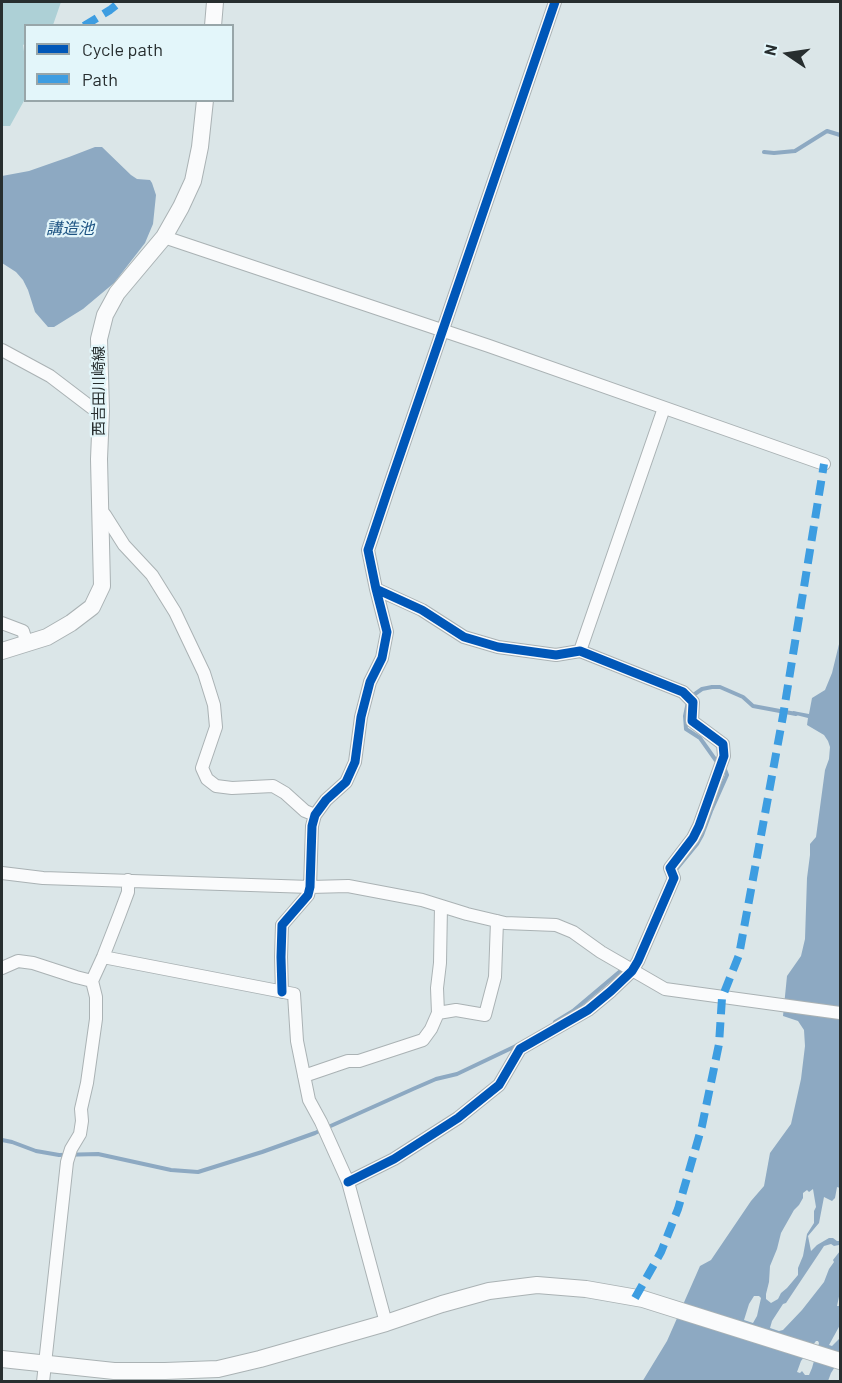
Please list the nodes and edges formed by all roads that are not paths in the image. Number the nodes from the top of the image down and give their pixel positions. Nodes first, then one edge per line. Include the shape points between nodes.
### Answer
1 (215, 2) edge
2 (555, 2) edge
3 (213, 24) edge
4 (205, 102) edge
5 (164, 237) junction
6 (442, 330) junction
7 (2, 350) edge
8 (664, 408) junction
9 (101, 411) junction
10 (824, 464) dead end
11 (100, 509) junction
12 (376, 590) junction
13 (2, 623) edge
14 (27, 644) junction
15 (2, 651) edge
16 (580, 651) junction
17 (315, 815) junction
18 (2, 873) edge
19 (128, 880) junction
20 (310, 886) junction
21 (441, 906) junction
22 (497, 921) junction
23 (103, 957) junction
24 (2, 968) edge
25 (632, 971) junction
26 (92, 981) junction
27 (282, 992) junction
28 (438, 1012) junction
29 (840, 1013) edge
30 (304, 1076) junction
31 (348, 1182) junction
32 (386, 1323) junction
33 (2, 1359) edge
34 (840, 1361) edge
35 (45, 1364) junction
36 (43, 1382) edge

1 - 3 street
2 - 6 street
4 - 5 street, 西吉田川崎線 via 193,181
5 - 6 street
5 - 9 street, 西吉田川崎線 via 117,293 105,315 99,339
6 - 8 street
6 - 12 street via 368,550
7 - 9 street via 50,376
8 - 10 street
8 - 16 street
9 - 11 street, 西吉田川崎線
11 - 14 street, 西吉田川崎線 via 102,586 92,607 47,637
11 - 17 street via 124,545 152,575 204,673 216,727 202,768 207,779 216,786 232,788 273,786
12 - 16 street via 422,610 476,641 556,655
12 - 17 street via 387,632 361,717 355,762 346,782
13 - 14 street via 23,631
14 - 15 street, 西吉田川崎線
16 - 25 street via 683,692 693,702 693,721 723,744 724,756 699,826 670,868 674,879
17 - 20 street
18 - 19 street
19 - 20 street
19 - 23 street via 128,892
20 - 21 street via 348,886
20 - 27 street via 308,895 282,925
21 - 22 street
21 - 28 street
22 - 25 street via 556,925
22 - 28 street via 495,977 485,1015 456,1010
23 - 26 street
23 - 27 street
24 - 26 street via 18,961 33,963
25 - 29 street via 665,989
25 - 31 street via 588,1010 520,1049 499,1085 465,1112 394,1159
26 - 35 street via 96,1019 80,1134 67,1162
27 - 30 street via 294,994
28 - 30 street via 423,1040
30 - 31 street via 309,1100
31 - 32 street
32 - 34 street via 489,1291 537,1286 586,1289 643,1299
32 - 35 street via 218,1369 114,1371
33 - 35 street
35 - 36 street

